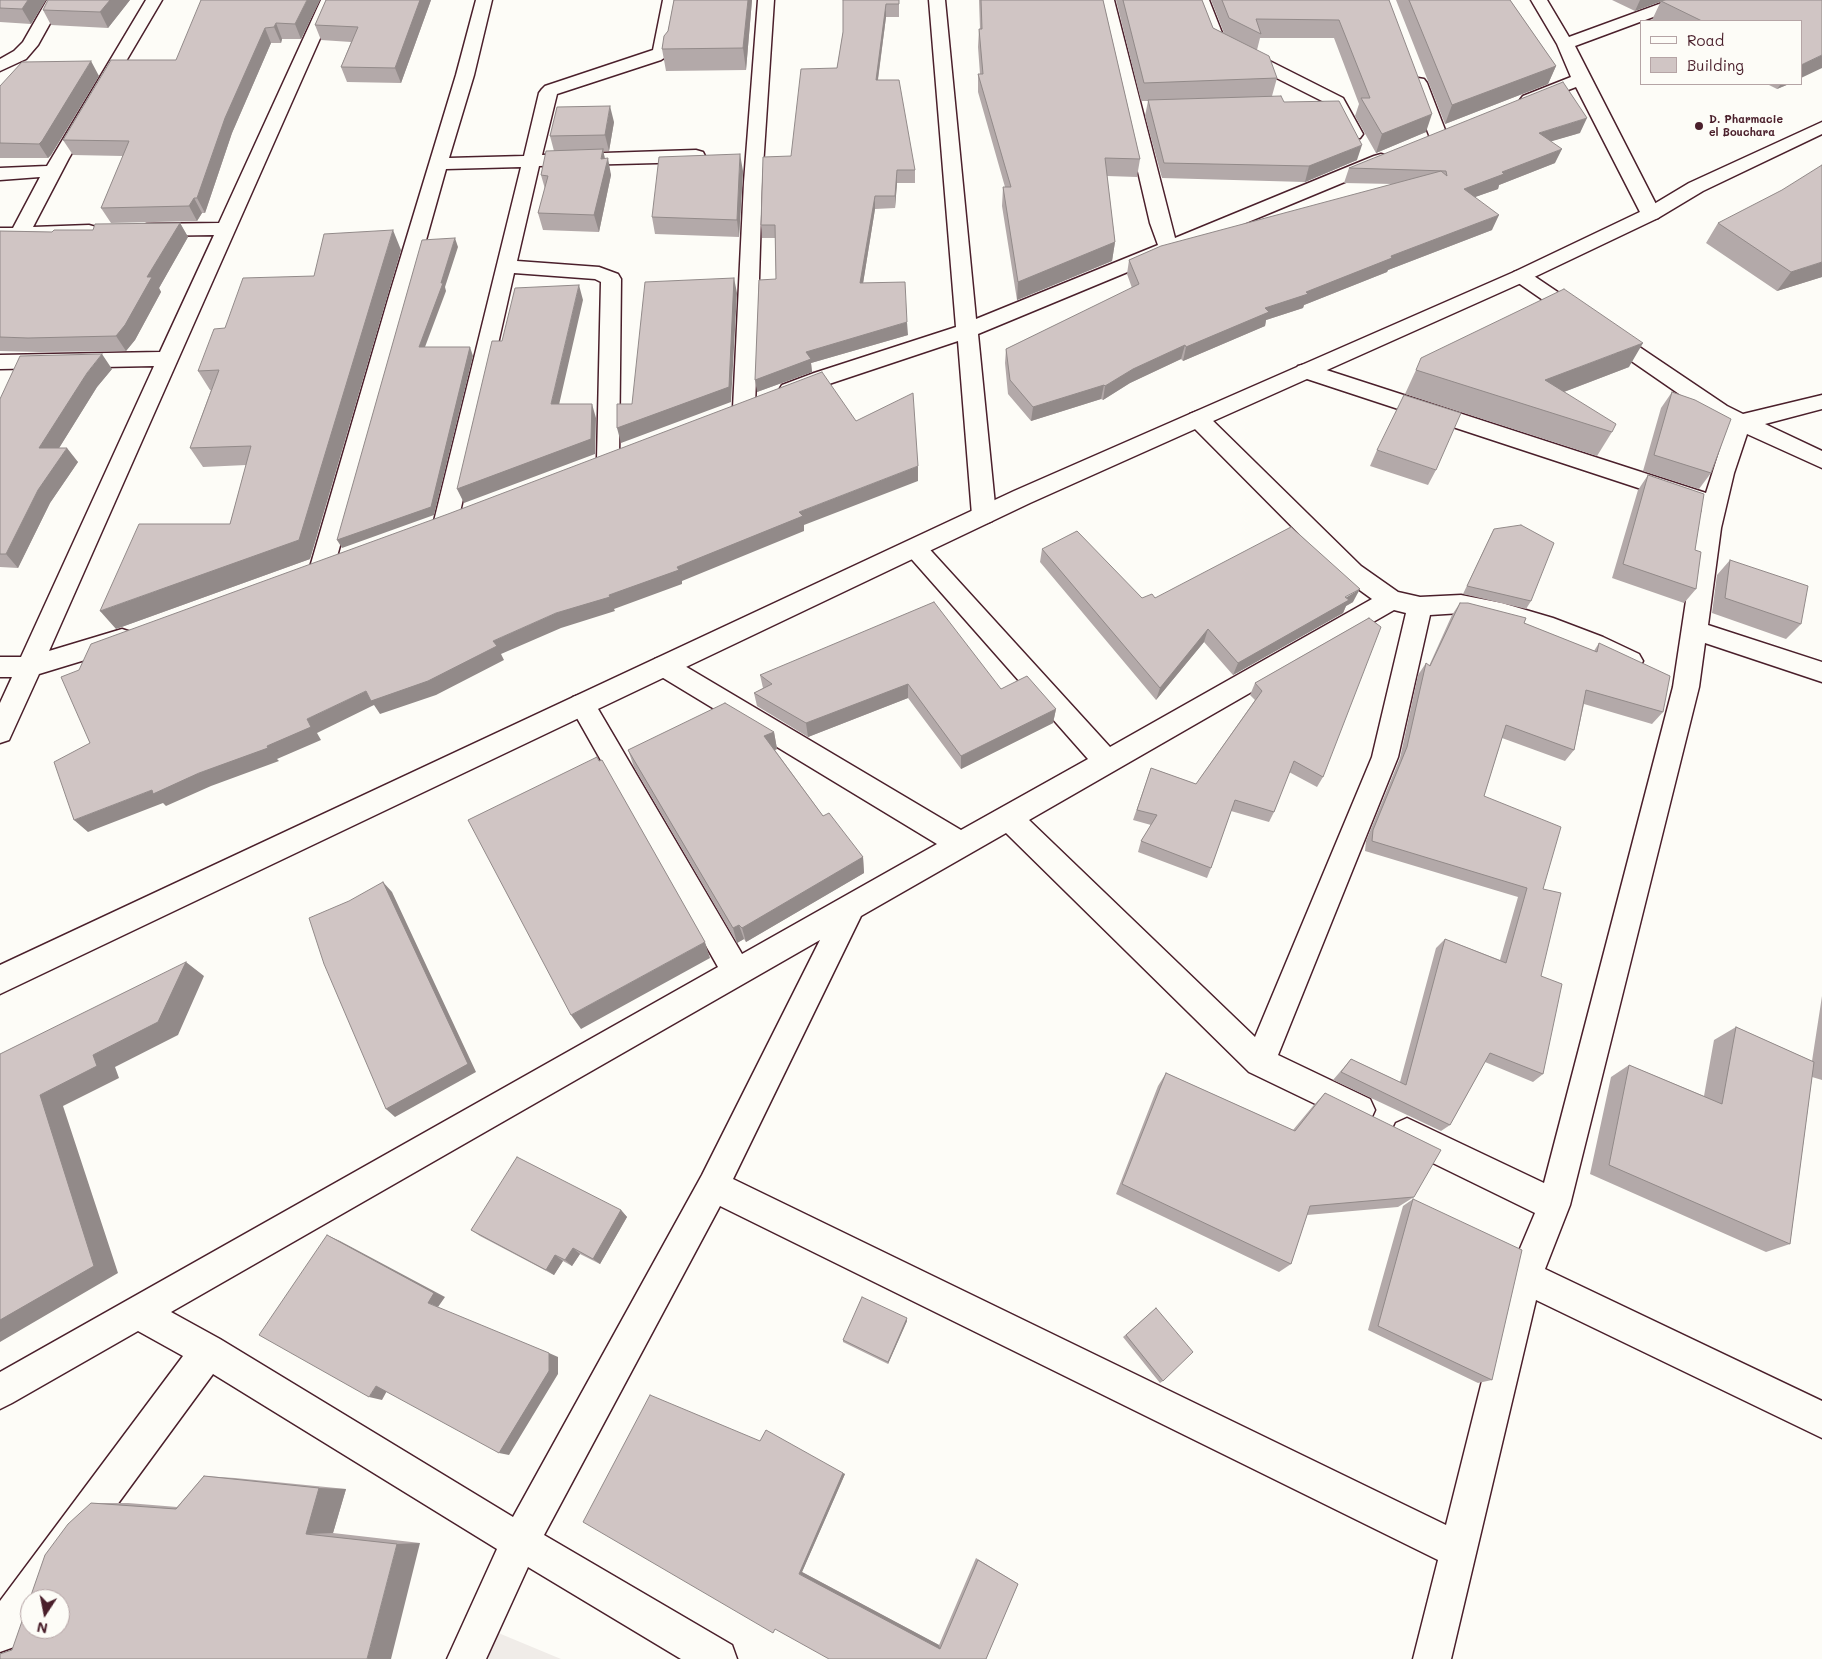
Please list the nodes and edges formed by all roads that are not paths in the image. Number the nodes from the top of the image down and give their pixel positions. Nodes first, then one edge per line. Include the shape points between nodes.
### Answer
1 (55, 0) edge
2 (154, 0) edge
3 (329, 0) edge
4 (484, 0) edge
5 (671, 0) edge
6 (766, 0) edge
7 (936, 0) edge
8 (1106, 0) edge
9 (1201, 0) edge
10 (1539, 0) edge
11 (1685, 0) edge
12 (1565, 44) junction
13 (1410, 63) edge
14 (0, 66) edge
15 (1581, 79) junction
16 (1337, 102) junction
17 (1298, 103) edge
18 (1510, 107) edge
19 (1152, 108) edge
20 (1133, 109) junction
21 (1822, 127) edge
22 (1439, 135) edge
23 (1396, 153) edge
24 (755, 154) junction
25 (735, 155) edge
26 (716, 156) edge
27 (532, 161) junction
28 (439, 164) junction
29 (1371, 164) junction
30 (54, 171) junction
31 (0, 174) edge
32 (1651, 214) junction
33 (226, 229) junction
34 (107, 230) edge
35 (127, 230) edge
36 (20, 233) junction
37 (0, 234) edge
38 (1168, 248) junction
39 (506, 266) junction
40 (1521, 276) junction
41 (967, 331) junction
42 (168, 359) junction
43 (0, 362) edge
44 (1306, 371) junction
45 (1822, 402) edge
46 (1198, 419) junction
47 (1740, 422) junction
48 (608, 459) edge
49 (1822, 460) edge
50 (1716, 505) junction
51 (984, 515) junction
52 (447, 521) edge
53 (914, 548) junction
54 (347, 558) edge
55 (1391, 600) junction
56 (1420, 606) junction
57 (1695, 630) junction
58 (144, 631) edge
59 (664, 666) junction
60 (0, 667) edge
61 (29, 667) junction
62 (1822, 672) edge
63 (1669, 679) junction
64 (582, 704) junction
65 (0, 732) edge
66 (1107, 762) junction
67 (1009, 818) junction
68 (962, 845) junction
69 (850, 909) junction
70 (737, 972) junction
71 (0, 980) edge
72 (1260, 1062) junction
73 (714, 1186) junction
74 (1554, 1205) junction
75 (1525, 1277) junction
76 (138, 1313) junction
77 (208, 1351) junction
78 (0, 1391) edge
79 (1822, 1420) edge
80 (520, 1542) junction
81 (1458, 1550) junction
82 (0, 1633) edge
83 (466, 1659) edge
84 (718, 1659) edge
85 (1432, 1659) edge

1 - 14 street via 30,45 8,64
2 - 30 street
3 - 33 street
4 - 28 street
5 - 27 street via 661,52 548,93
6 - 24 street
7 - 41 street
8 - 20 street
9 - 16 street via 1217,41
10 - 12 street
11 - 12 street
12 - 15 street
13 - 22 street
15 - 18 street
15 - 32 street
16 - 17 street
16 - 29 street
19 - 20 street
20 - 38 street
21 - 32 street via 1696,187
23 - 29 street
24 - 25 street
24 - 41 street via 750,405
26 - 27 street
27 - 28 street
27 - 39 street
28 - 54 street via 312,570
29 - 38 street
30 - 31 street
30 - 36 street
32 - 40 street
33 - 35 street
33 - 42 street
34 - 36 street
36 - 37 street
38 - 41 street
39 - 48 street via 599,273 611,279
39 - 52 street
40 - 44 street
40 - 47 street
41 - 51 street
42 - 43 street
42 - 61 street
44 - 46 street
44 - 50 street
45 - 47 street
46 - 51 street
46 - 55 street via 1352,572
47 - 49 street
47 - 50 street
50 - 57 street via 1709,528
51 - 53 street
53 - 59 street
53 - 66 street
55 - 56 street
55 - 66 street
56 - 63 street via 1461,604 1502,613 1594,644
56 - 72 street via 1385,757
57 - 62 street
57 - 63 street
58 - 61 street
59 - 64 street
59 - 68 street
60 - 61 street
61 - 65 street
63 - 74 street
64 - 70 street
64 - 71 street
66 - 67 street
67 - 68 street
67 - 72 street
68 - 69 street
69 - 70 street
69 - 73 street
70 - 76 street
72 - 74 street
73 - 80 street
73 - 81 street
74 - 75 street
75 - 79 street
75 - 81 street
76 - 77 street
76 - 78 street
77 - 80 street
77 - 82 street
80 - 83 street
80 - 84 street
81 - 85 street

